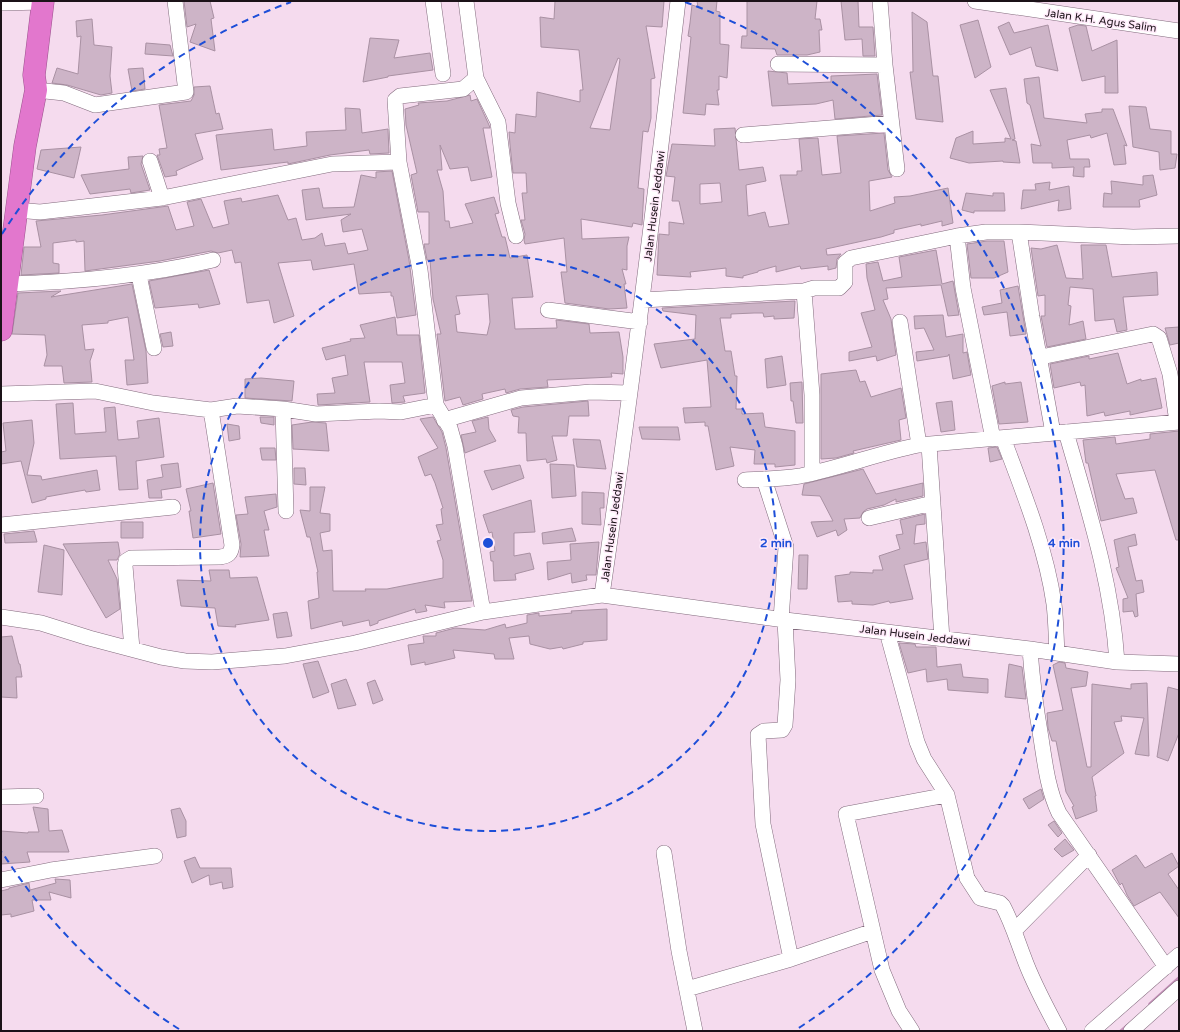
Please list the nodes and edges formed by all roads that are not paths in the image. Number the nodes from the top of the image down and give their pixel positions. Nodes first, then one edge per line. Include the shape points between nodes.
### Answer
1 (43, 1) edge
2 (175, 1) edge
3 (432, 1) edge
4 (466, 1) edge
5 (678, 1) edge
6 (880, 1) edge
7 (975, 1) edge
8 (1, 3) edge
9 (1060, 8) edge
10 (1179, 31) edge
11 (778, 64) dead end
12 (885, 64) junction
13 (443, 74) dead end
14 (476, 78) junction
15 (36, 90) junction
16 (891, 124) junction
17 (743, 134) dead end
18 (150, 161) dead end
19 (399, 162) junction
20 (897, 169) dead end
21 (162, 198) junction
22 (16, 210) junction
23 (1019, 232) junction
24 (516, 236) dead end
25 (956, 236) junction
26 (1179, 236) edge
27 (212, 260) dead end
28 (139, 275) junction
29 (8, 284) junction
30 (804, 291) junction
31 (643, 300) junction
32 (548, 310) dead end
33 (640, 322) junction
34 (900, 322) dead end
35 (1, 330) edge
36 (154, 348) dead end
37 (1040, 357) junction
38 (629, 393) junction
39 (1, 394) edge
40 (436, 405) junction
41 (283, 409) junction
42 (211, 410) junction
43 (444, 420) junction
44 (1178, 422) edge
45 (1060, 433) junction
46 (998, 438) junction
47 (924, 445) junction
48 (812, 473) junction
49 (764, 479) junction
50 (745, 480) dead end
51 (933, 503) junction
52 (172, 507) dead end
53 (286, 511) dead end
54 (869, 518) dead end
55 (1, 525) edge
56 (602, 595) junction
57 (483, 612) junction
58 (1, 617) edge
59 (783, 620) junction
60 (887, 632) junction
61 (942, 639) junction
62 (132, 649) junction
63 (1030, 649) junction
64 (1057, 653) junction
65 (1117, 662) junction
66 (1179, 664) edge
67 (947, 795) junction
68 (36, 796) dead end
69 (1, 797) edge
70 (664, 853) dead end
71 (155, 856) dead end
72 (1089, 856) junction
73 (1, 880) edge
74 (1014, 930) junction
75 (873, 931) junction
76 (1179, 955) edge
77 (791, 959) junction
78 (1166, 967) junction
79 (1179, 988) edge
80 (687, 990) junction
81 (695, 1031) edge
82 (912, 1031) edge
83 (1059, 1031) edge
84 (1092, 1031) edge
85 (1131, 1031) edge

1 - 8 street
1 - 15 highway via 34,74
2 - 15 street via 186,92 95,106 64,93
3 - 13 street
4 - 14 street
5 - 31 street, Jalan Husein Jeddawi
6 - 12 street
7 - 9 street, Jalan K.H. Agus Salim
9 - 10 street, Jalan K.H. Agus Salim
11 - 12 street
12 - 16 street
14 - 19 street via 463,89 400,96 395,100
14 - 24 street via 498,122 508,202
15 - 22 highway
16 - 17 street
16 - 20 street
18 - 21 street
19 - 21 street via 332,164
19 - 40 street via 420,270
21 - 22 street via 40,212
22 - 29 highway
23 - 25 street via 986,232
23 - 26 street via 1133,237
23 - 37 street
25 - 30 street via 855,257 845,263 845,282 839,288 814,288
25 - 46 street via 963,288
27 - 28 street
28 - 29 street via 111,276 77,282
28 - 36 street
29 - 35 highway
30 - 31 street
30 - 48 street via 812,395
31 - 33 street, Jalan Husein Jeddawi
32 - 33 street
33 - 38 street, Jalan Husein Jeddawi
34 - 47 street
37 - 44 street via 1153,334 1159,338 1170,374
37 - 45 street
38 - 43 street via 591,392 521,398
38 - 56 street, Jalan Husein Jeddawi
39 - 42 street via 94,391 153,403
40 - 41 street via 401,412 316,414
40 - 43 street
41 - 42 street via 237,406
41 - 53 street
42 - 62 street via 231,552 228,556 220,557 131,558 126,561
43 - 57 street via 450,428 455,446
44 - 45 street
45 - 46 street
45 - 65 street via 1105,569 1112,607
46 - 47 street
46 - 64 street via 1028,509 1047,573 1054,604
47 - 48 street via 885,452
47 - 51 street
48 - 49 street via 782,479
49 - 50 street
49 - 59 street via 786,547
51 - 54 street
51 - 61 street
52 - 55 street
56 - 57 street
56 - 59 street, Jalan Husein Jeddawi
57 - 62 street via 355,644 284,656 212,662 185,661
58 - 62 street via 41,622
59 - 60 street, Jalan Husein Jeddawi
59 - 77 street via 788,680 785,725 782,730 758,735 763,824
60 - 61 street, Jalan Husein Jeddawi
60 - 67 street via 917,742 924,759
61 - 63 street, Jalan Husein Jeddawi
63 - 64 street, Jalan Husein Jeddawi
63 - 72 street via 1033,687 1049,789 1059,813
64 - 65 street, Jalan Husein Jeddawi
65 - 66 street, Jalan Husein Jeddawi
67 - 74 street via 968,878 980,898 1003,906
67 - 75 street via 846,814
68 - 69 street
70 - 80 street via 678,951
71 - 73 street via 51,870
72 - 74 street
72 - 78 street
74 - 83 street via 1042,1001
75 - 77 street
75 - 82 street via 882,970 899,1011
76 - 78 street
77 - 80 street
78 - 84 street
79 - 85 street
80 - 81 street

